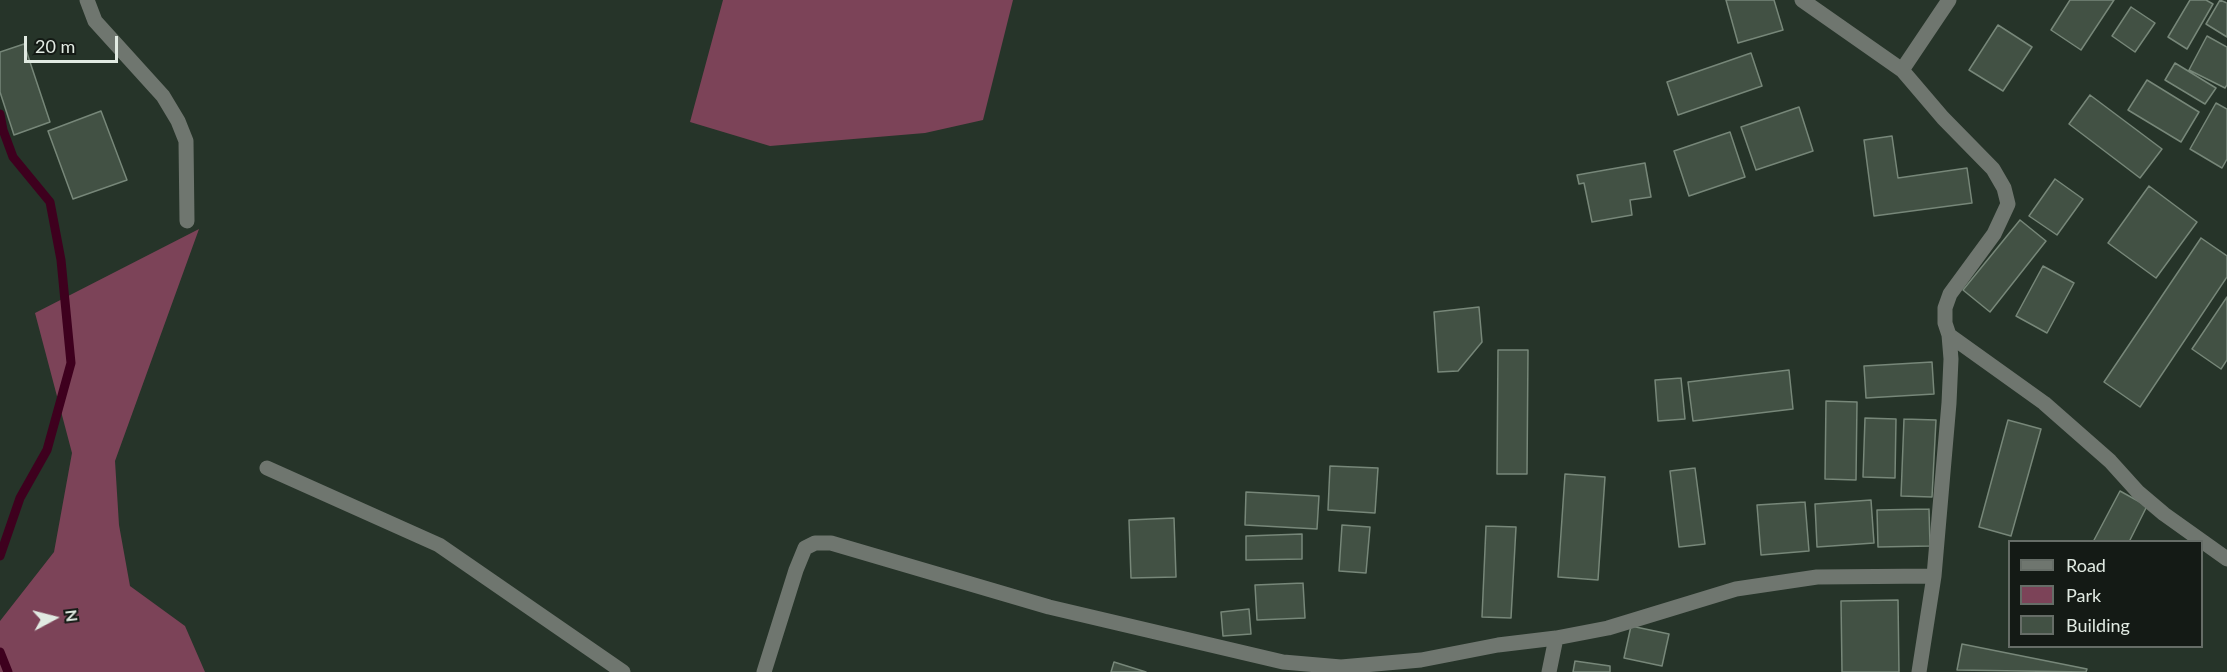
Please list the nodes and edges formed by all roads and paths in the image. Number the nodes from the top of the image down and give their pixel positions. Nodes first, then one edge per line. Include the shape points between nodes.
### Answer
1 (87, 0) edge
2 (1802, 0) edge
3 (1949, 0) edge
4 (1902, 70) junction
5 (187, 221) dead end
6 (1949, 335) junction
7 (267, 468) dead end
8 (2200, 540) edge
9 (2203, 542) edge
10 (2227, 559) edge
11 (1934, 576) junction
12 (1556, 638) junction
13 (1340, 669) edge
14 (623, 672) edge
15 (764, 672) edge
16 (1550, 672) edge
17 (1919, 672) edge

1 - 5 street via 94,21 163,96 178,121 186,141
2 - 4 street
3 - 4 street
4 - 6 street via 1993,169 2008,204 1994,234 1950,294 1945,308
6 - 8 street via 2044,403 2110,461 2138,492
6 - 11 street via 1952,359
7 - 14 street via 439,545
9 - 10 street
11 - 12 street via 1817,577 1736,589 1643,619
11 - 17 street
12 - 13 street
12 - 16 street
13 - 15 street via 1272,659 1049,607 831,543 815,543 805,548 796,570

